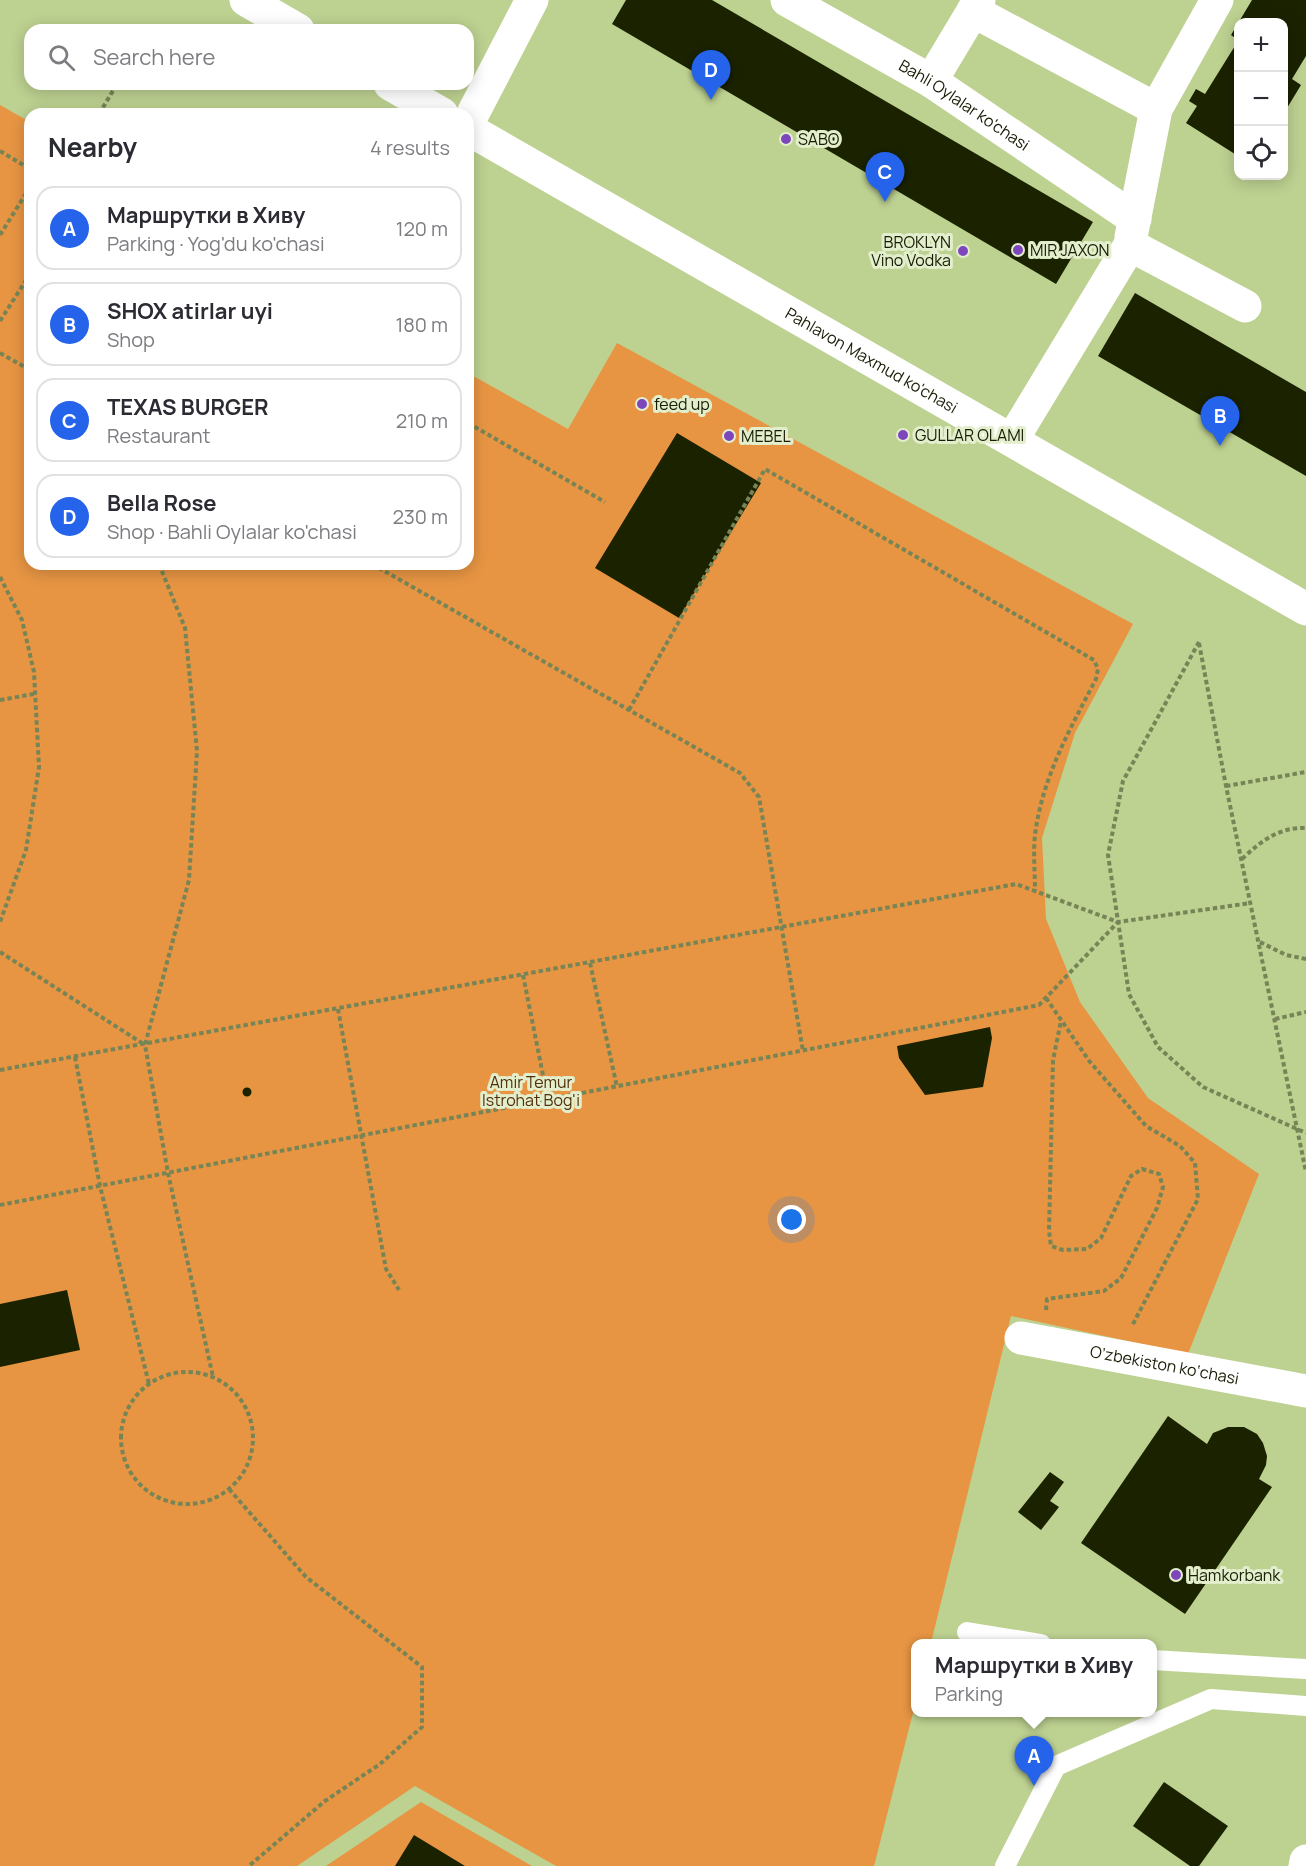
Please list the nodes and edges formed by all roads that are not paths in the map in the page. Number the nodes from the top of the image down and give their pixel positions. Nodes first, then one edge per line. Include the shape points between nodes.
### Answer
1 (246, 0) edge
2 (532, 0) edge
3 (788, 0) edge
4 (1217, 0) edge
5 (976, 5) edge
6 (288, 24) edge
7 (931, 81) junction
8 (400, 90) edge
9 (432, 108) edge
10 (1156, 109) junction
11 (474, 111) edge
12 (474, 132) edge
13 (1132, 232) junction
14 (1245, 306) dead end
15 (1012, 440) junction
16 (1306, 609) edge
17 (1021, 1338) dead end
18 (1306, 1391) edge
19 (967, 1632) dead end
20 (1010, 1639) edge
21 (1157, 1660) edge
22 (1306, 1670) edge
23 (1306, 1706) edge
24 (1306, 1861) edge
25 (1005, 1866) edge
26 (1305, 1866) edge

1 - 6 street
2 - 11 street
3 - 7 street, Bahli Oylalar ko'chasi
4 - 10 street
5 - 7 street
5 - 10 street
7 - 13 street, Bahli Oylalar ko'chasi
8 - 9 street
10 - 13 street
12 - 15 street, Pahlavon Maxmud ko'chasi
13 - 14 street, Bahli Oylalar ko'chasi
13 - 15 street
15 - 16 street, Pahlavon Maxmud ko'chasi
17 - 18 street, O’zbekiston ko‘chasi
19 - 20 lane
21 - 22 lane
23 - 25 lane via 1210,1699 1056,1766
24 - 26 street

